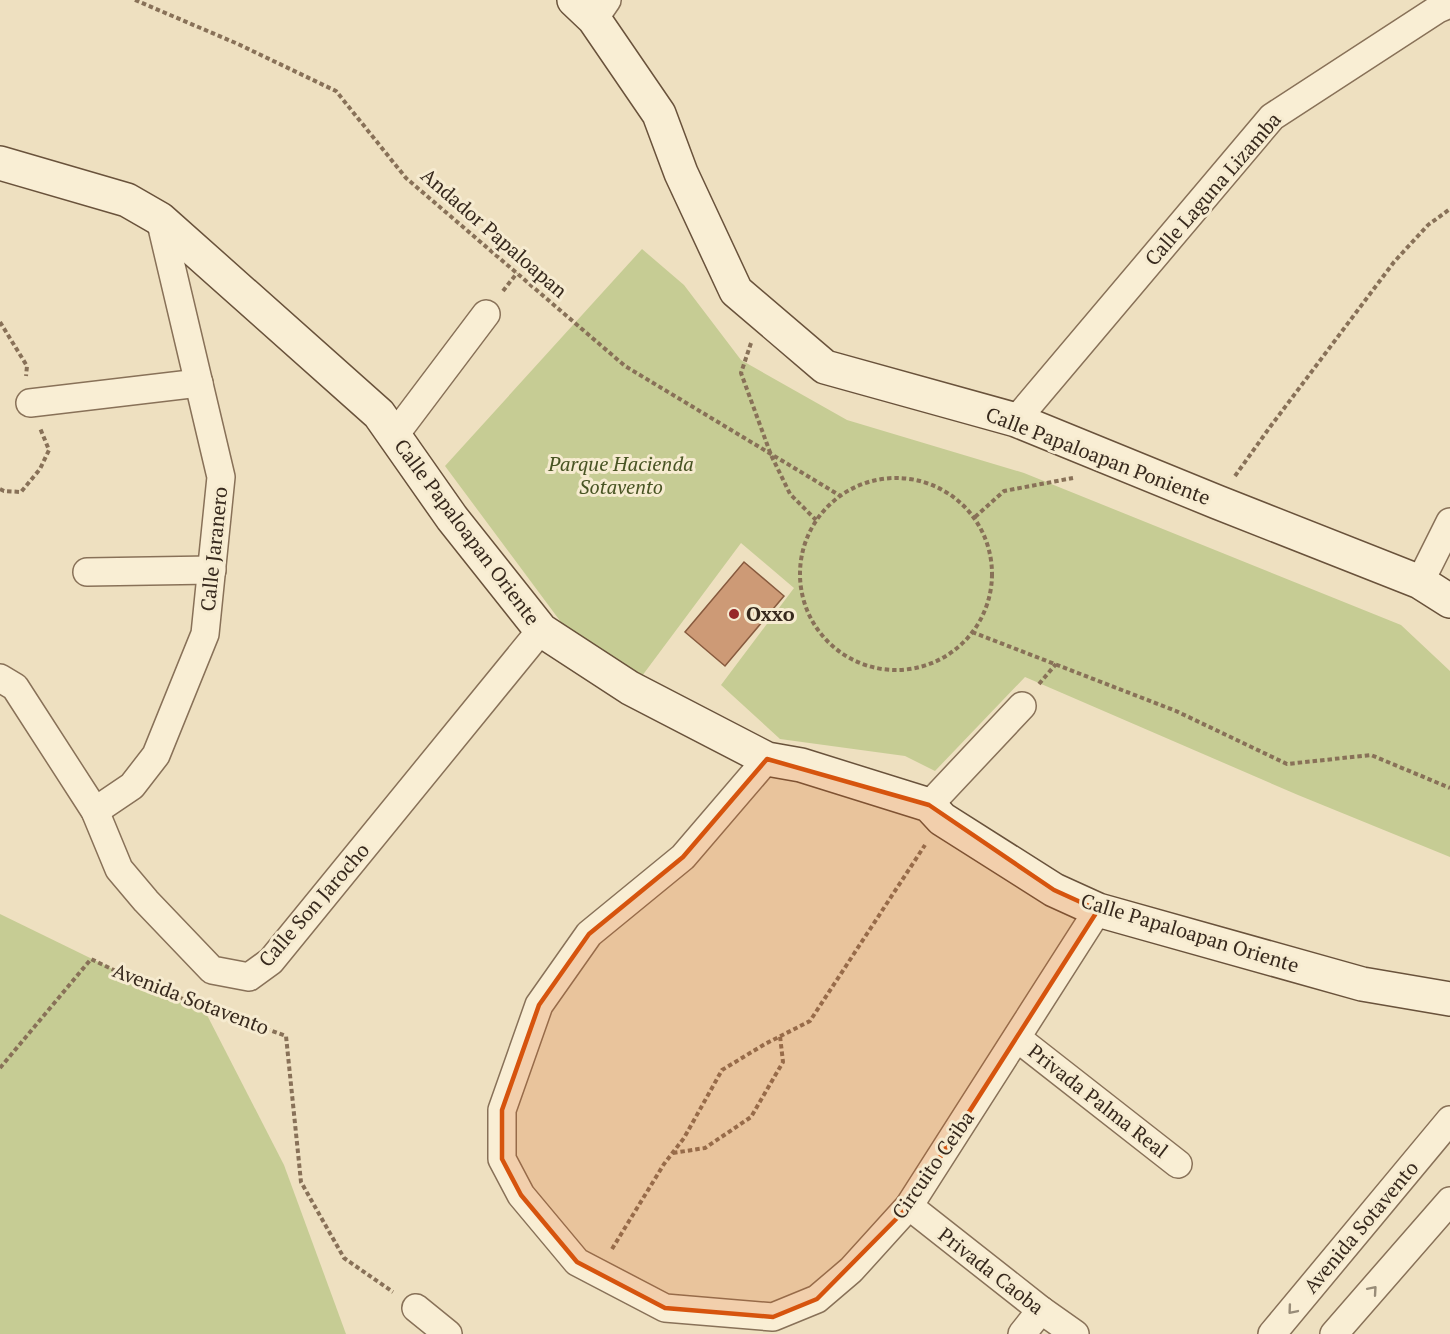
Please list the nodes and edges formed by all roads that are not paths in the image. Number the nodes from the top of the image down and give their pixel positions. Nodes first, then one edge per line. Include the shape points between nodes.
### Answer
1 (1450, 4) edge
2 (592, 6) edge
3 (0, 162) edge
4 (160, 219) junction
5 (486, 314) dead end
6 (199, 383) junction
7 (30, 403) dead end
8 (1016, 420) junction
9 (394, 436) junction
10 (1450, 522) edge
11 (212, 570) junction
12 (87, 572) dead end
13 (1420, 582) junction
14 (1450, 602) edge
15 (541, 630) junction
16 (0, 678) edge
17 (1022, 706) dead end
18 (767, 759) junction
19 (94, 811) junction
20 (935, 812) junction
21 (1098, 910) junction
22 (1450, 999) edge
23 (1017, 1038) junction
24 (1450, 1120) edge
25 (1178, 1164) dead end
26 (1450, 1202) edge
27 (909, 1206) junction
28 (416, 1308) road end
29 (1041, 1310) junction
30 (448, 1334) edge
31 (1022, 1334) edge
32 (1075, 1334) edge
33 (1272, 1334) edge
34 (1334, 1334) edge

1 - 8 street, Calle Laguna Lizamba via 1272,117
2 - 8 street, Calle Papaloapan Poniente via 659,114 681,173 736,291 825,367
3 - 4 street, Calle Papaloapan Oriente via 127,200
4 - 6 street, Calle Jaranero
4 - 9 street, Calle Papaloapan Oriente via 379,414
5 - 9 street
6 - 7 street
6 - 11 street, Calle Jaranero via 221,477
8 - 13 street, Calle Papaloapan Poniente
9 - 15 street, Calle Papaloapan Oriente via 452,518
10 - 13 street
11 - 12 street
11 - 19 street, Calle Jaranero via 205,634 156,755 132,786
13 - 14 street, Calle Papaloapan Poniente
15 - 18 street, Calle Papaloapan Oriente via 630,688
15 - 19 street, Calle Son Jarocho via 272,961 249,977 212,970 146,901 119,869
16 - 19 street, Calle Son Jarocho via 15,687
17 - 20 street
18 - 20 street, Calle Papaloapan Oriente via 801,765
18 - 27 street, Circuito Ceiba via 683,857 589,934 539,1005 502,1110 502,1159 521,1196 577,1262 665,1308 772,1317 817,1299 851,1270
20 - 21 street, Calle Papaloapan Oriente via 1054,890
21 - 22 street, Calle Papaloapan Oriente via 1362,984
21 - 23 street, Circuito Ceiba
23 - 25 street, Privada Palma Real
23 - 27 street, Circuito Ceiba
24 -> 33 street, Avenida Sotavento
34 -> 26 street
27 - 29 street, Privada Caoba
28 - 30 street
29 - 31 street
29 - 32 street, Privada Caoba

